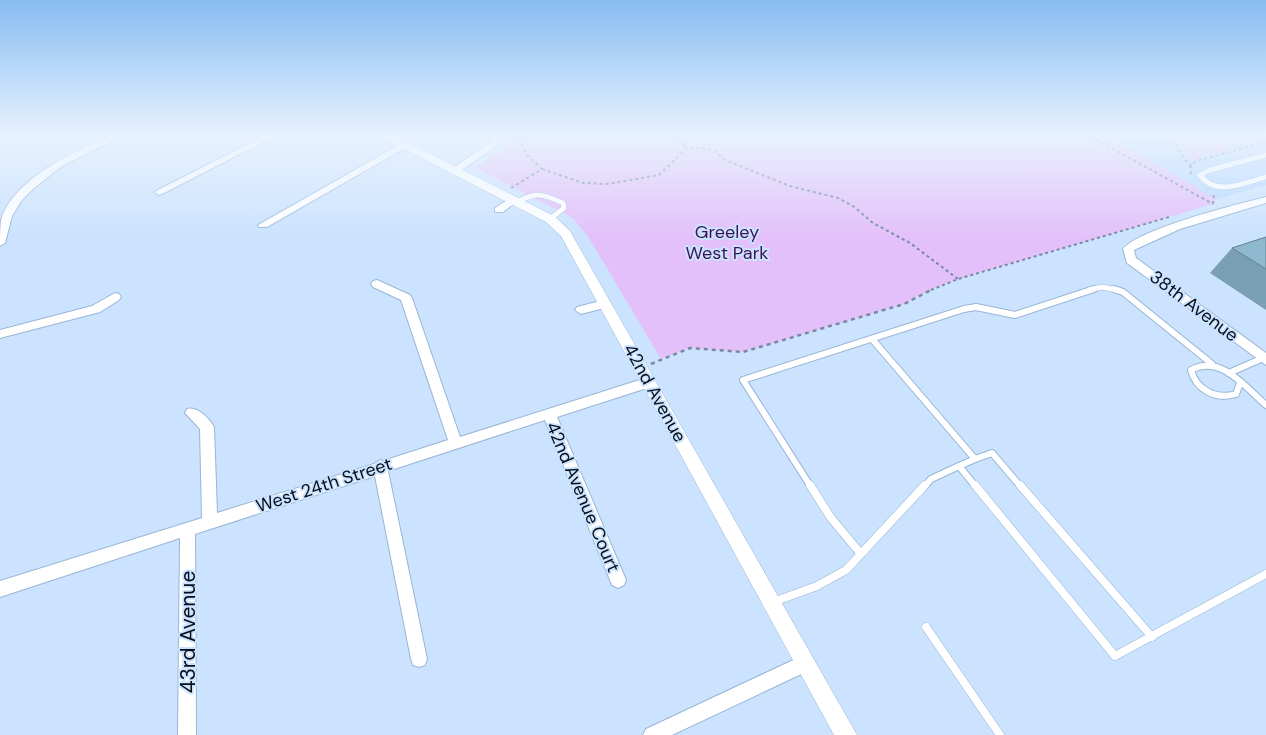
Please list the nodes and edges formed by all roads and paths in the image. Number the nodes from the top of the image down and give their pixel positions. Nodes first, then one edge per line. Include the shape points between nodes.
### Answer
1 (55, 168) edge
2 (206, 168) edge
3 (363, 168) edge
4 (452, 168) edge
5 (667, 168) edge
6 (744, 168) edge
7 (1148, 168) edge
8 (1195, 168) edge
9 (1221, 168) edge
10 (542, 169) joint
11 (456, 170) joint
12 (1202, 174) junction
13 (1266, 177) edge
14 (158, 192) dead end
15 (509, 199) junction
16 (1266, 200) edge
17 (1204, 207) dead end
18 (499, 210) dead end
19 (1177, 215) dead end
20 (263, 226) dead end
21 (0, 242) edge
22 (958, 279) junction
23 (377, 284) dead end
24 (115, 298) dead end
25 (604, 304) junction
26 (581, 310) dead end
27 (0, 334) edge
28 (872, 339) junction
29 (1265, 359) edge
30 (1212, 364) junction
31 (1229, 373) junction
32 (646, 375) junction
33 (1240, 383) junction
34 (1266, 405) edge
35 (548, 413) junction
36 (192, 414) dead end
37 (455, 442) junction
38 (975, 459) junction
39 (380, 466) junction
40 (959, 466) junction
41 (210, 522) junction
42 (188, 528) junction
43 (861, 554) junction
44 (1266, 574) edge
45 (618, 580) dead end
46 (0, 590) edge
47 (772, 602) junction
48 (926, 627) dead end
49 (1152, 637) junction
50 (419, 659) dead end
51 (806, 663) junction
52 (187, 735) edge
53 (652, 735) edge
54 (846, 735) edge
55 (1000, 735) edge

1 - 21 street via 24,192 8,214
2 - 14 street
3 - 20 street
4 - 11 street, 42nd Avenue
5 - 10 path via 659,176 608,184 582,183
6 - 22 path via 790,186 838,198 873,223 910,243
7 - 17 path via 1213,204
8 - 12 path
9 - 12 lane
10 - 15 path
11 - 15 street, 42nd Avenue
12 - 13 lane via 1202,179 1208,184 1225,188
15 - 18 street
15 - 25 street, 42nd Avenue via 550,219 566,234
16 - 29 street, 38th Avenue via 1185,225 1128,249 1131,260
19 - 22 path
22 - 32 path via 904,304 743,352 690,348
23 - 37 street via 406,298
24 - 27 street via 96,309
25 - 26 street
25 - 32 street, 42nd Avenue
28 - 30 lane via 964,309 976,307 1015,315 1102,286 1123,292
28 - 38 lane
28 - 43 lane via 743,380 832,518
29 - 31 lane
30 - 31 lane
30 - 33 lane via 1199,364 1191,370 1195,382 1210,393 1227,397 1236,394
31 - 33 lane
32 - 35 street, West 24th Street
32 - 47 street, 42nd Avenue
33 - 34 lane
35 - 37 street, West 24th Street
35 - 45 street, 42nd Avenue Court
36 - 41 street via 207,427
37 - 39 street, West 24th Street
38 - 40 lane
38 - 49 lane via 992,453
39 - 41 street, West 24th Street
39 - 50 street
40 - 43 lane via 931,479
40 - 49 lane via 1115,656
41 - 42 street, West 24th Street
42 - 46 street, West 24th Street
42 - 52 street, 43rd Avenue
43 - 47 lane via 846,570 817,586
44 - 49 lane
47 - 51 street, 42nd Avenue
48 - 55 lane
51 - 53 street
51 - 54 street, 42nd Avenue

